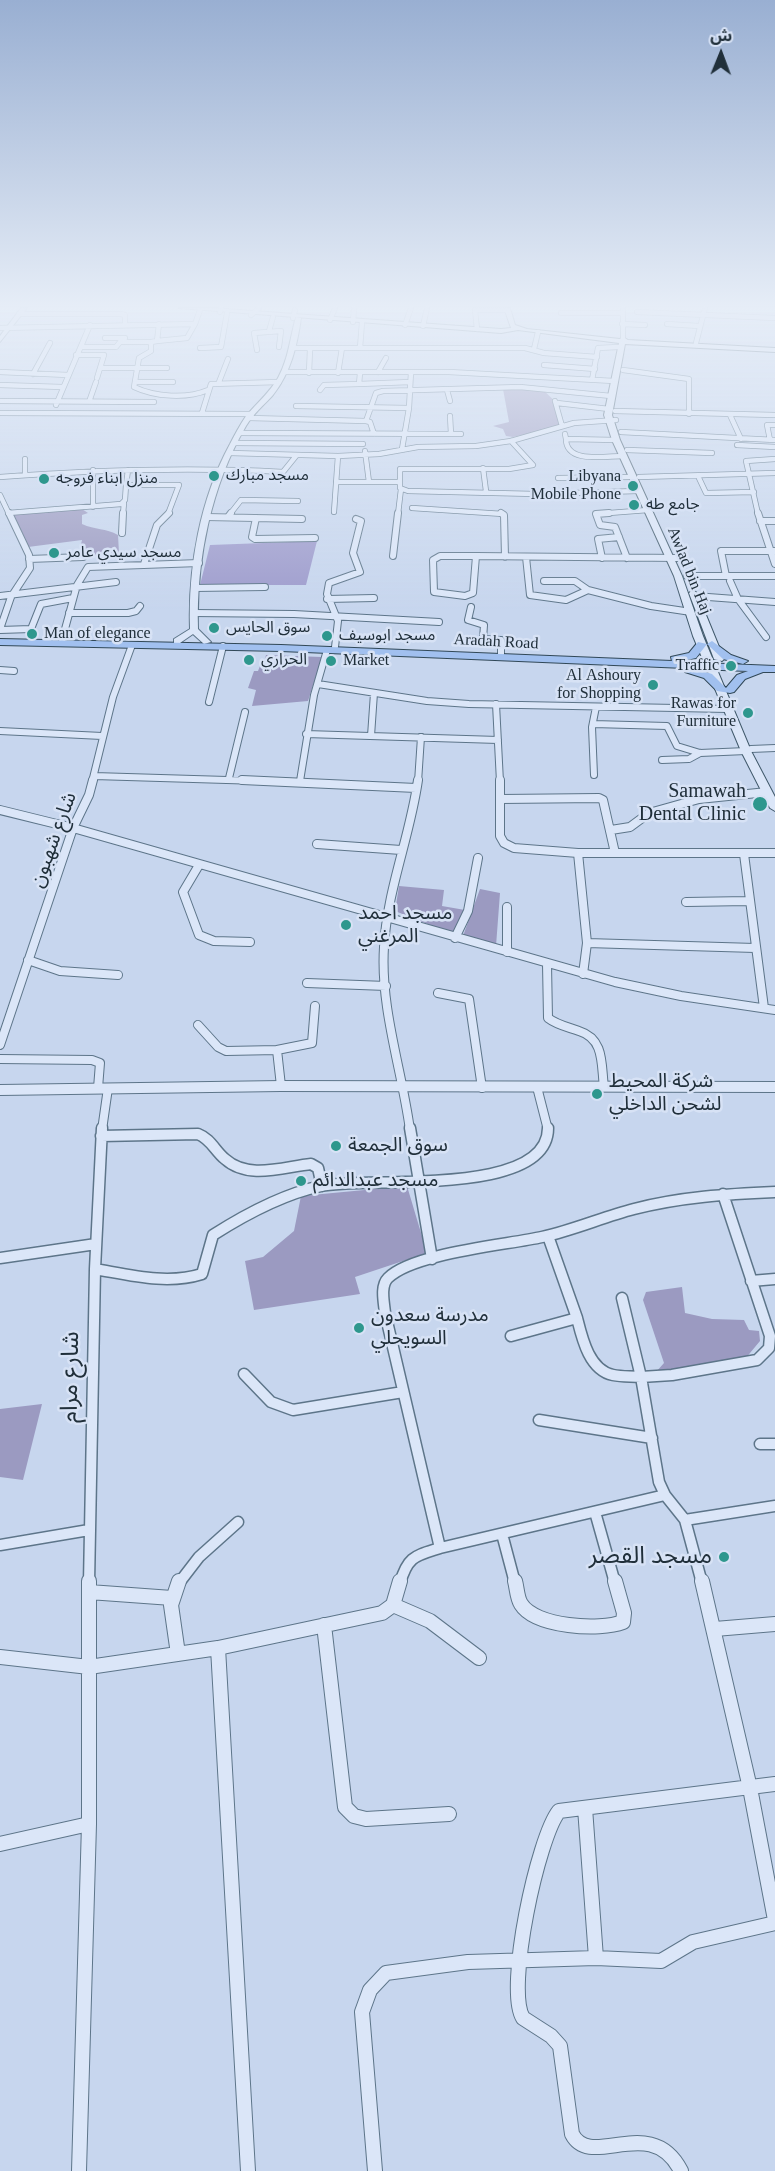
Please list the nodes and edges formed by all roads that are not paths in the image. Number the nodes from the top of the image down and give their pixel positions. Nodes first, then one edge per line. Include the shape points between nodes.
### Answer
1 (46, 409) edge
2 (203, 409) edge
3 (257, 409) edge
4 (371, 409) edge
5 (409, 409) edge
6 (559, 409) edge
7 (584, 409) edge
8 (612, 409) edge
9 (613, 409) edge
10 (689, 409) edge
11 (54, 410) junction
12 (202, 413) junction
13 (689, 414) junction
14 (1, 415) edge
15 (612, 415) junction
16 (730, 415) junction
17 (775, 415) edge
18 (251, 416) junction
19 (450, 416) dead end
20 (561, 417) junction
21 (594, 420) junction
22 (366, 421) junction
23 (775, 425) edge
24 (563, 426) junction
25 (239, 433) junction
26 (289, 434) junction
27 (322, 434) junction
28 (362, 434) junction
29 (374, 434) junction
30 (406, 434) junction
31 (451, 434) junction
32 (461, 434) dead end
33 (618, 436) junction
34 (738, 438) junction
35 (566, 439) junction
36 (772, 440) edge
37 (511, 441) junction
38 (234, 443) junction
39 (288, 443) junction
40 (320, 444) junction
41 (363, 444) junction
42 (775, 447) edge
43 (402, 449) junction
44 (391, 452) junction
45 (230, 453) junction
46 (625, 453) junction
47 (712, 453) dead end
48 (286, 455) junction
49 (366, 455) junction
50 (296, 456) junction
51 (317, 456) junction
52 (338, 456) junction
53 (25, 459) dead end
54 (775, 459) edge
55 (224, 465) junction
56 (483, 468) junction
57 (186, 469) junction
58 (400, 469) junction
59 (93, 470) junction
60 (128, 470) junction
61 (775, 473) edge
62 (25, 475) junction
63 (751, 475) junction
64 (698, 476) junction
65 (0, 477) edge
66 (635, 477) junction
67 (558, 478) dead end
68 (336, 482) junction
69 (369, 482) junction
70 (399, 482) junction
71 (126, 485) junction
72 (180, 485) junction
73 (401, 489) junction
74 (486, 491) junction
75 (638, 491) junction
76 (754, 492) junction
77 (0, 495) edge
78 (298, 501) dead end
79 (124, 502) junction
80 (93, 507) junction
81 (412, 508) dead end
82 (648, 510) junction
83 (0, 512) edge
84 (8, 512) junction
85 (334, 512) dead end
86 (207, 517) junction
87 (228, 517) junction
88 (256, 518) junction
89 (302, 519) dead end
90 (356, 519) dead end
91 (760, 521) junction
92 (775, 521) edge
93 (122, 533) dead end
94 (620, 537) junction
95 (315, 538) dead end
96 (773, 551) edge
97 (393, 556) dead end
98 (476, 556) junction
99 (83, 557) dead end
100 (506, 557) junction
101 (526, 557) junction
102 (602, 558) junction
103 (627, 558) junction
104 (674, 558) junction
105 (29, 559) junction
106 (199, 563) junction
107 (144, 564) junction
108 (775, 564) edge
109 (687, 576) junction
110 (775, 576) edge
111 (728, 578) junction
112 (544, 581) dead end
113 (116, 582) dead end
114 (77, 585) junction
115 (265, 587) dead end
116 (195, 588) junction
117 (588, 590) junction
118 (0, 596) edge
119 (695, 596) junction
120 (11, 597) junction
121 (73, 598) junction
122 (374, 598) dead end
123 (327, 599) junction
124 (738, 599) junction
125 (775, 602) edge
126 (140, 606) dead end
127 (471, 607) dead end
128 (690, 612) junction
129 (69, 613) junction
130 (193, 613) junction
131 (338, 617) junction
132 (439, 622) dead end
133 (0, 630) edge
134 (194, 630) junction
135 (766, 637) dead end
136 (0, 640) edge
137 (62, 640) junction
138 (177, 642) junction
139 (207, 642) junction
140 (132, 645) junction
141 (223, 646) junction
142 (331, 648) junction
143 (501, 654) junction
144 (713, 656) junction
145 (662, 661) junction
146 (770, 666) edge
147 (0, 670) edge
148 (14, 671) dead end
149 (318, 684) junction
150 (725, 690) junction
151 (374, 693) junction
152 (209, 702) dead end
153 (496, 704) junction
154 (596, 708) junction
155 (728, 709) junction
156 (245, 712) dead end
157 (593, 724) junction
158 (0, 731) edge
159 (306, 734) junction
160 (102, 736) junction
161 (370, 736) junction
162 (421, 737) junction
163 (498, 740) junction
164 (775, 748) edge
165 (749, 750) junction
166 (700, 753) junction
167 (662, 760) dead end
168 (594, 775) dead end
169 (94, 776) junction
170 (230, 778) junction
171 (300, 781) junction
172 (416, 788) junction
173 (771, 793) edge
174 (501, 799) junction
175 (775, 808) edge
176 (0, 810) edge
177 (73, 828) junction
178 (611, 830) junction
179 (317, 844) dead end
180 (401, 850) junction
181 (578, 853) junction
182 (615, 853) junction
183 (775, 853) edge
184 (744, 854) junction
185 (478, 858) dead end
186 (199, 865) junction
187 (748, 901) junction
188 (686, 902) dead end
189 (507, 907) dead end
190 (387, 919) junction
191 (455, 938) junction
192 (250, 942) dead end
193 (587, 943) junction
194 (755, 948) junction
195 (507, 952) junction
196 (28, 960) junction
197 (547, 964) junction
198 (583, 974) junction
199 (118, 975) dead end
200 (307, 983) dead end
201 (386, 986) junction
202 (438, 993) dead end
203 (315, 1006) dead end
204 (764, 1008) junction
205 (775, 1010) edge
206 (198, 1025) dead end
207 (2, 1032) edge
208 (0, 1045) edge
209 (277, 1050) junction
210 (0, 1059) edge
211 (281, 1086) junction
212 (604, 1087) junction
213 (775, 1087) edge
214 (103, 1088) junction
215 (404, 1088) junction
216 (482, 1088) junction
217 (537, 1088) junction
218 (0, 1090) edge
219 (100, 1136) junction
220 (416, 1182) junction
221 (322, 1186) junction
222 (775, 1192) edge
223 (723, 1194) junction
224 (548, 1236) junction
225 (96, 1244) junction
226 (0, 1258) edge
227 (432, 1259) junction
228 (95, 1269) junction
229 (775, 1279) edge
230 (751, 1281) junction
231 (622, 1298) dead end
232 (577, 1318) junction
233 (511, 1336) dead end
234 (244, 1374) dead end
235 (641, 1377) junction
236 (403, 1392) junction
237 (539, 1420) dead end
238 (652, 1438) junction
239 (760, 1444) dead end
240 (775, 1444) edge
241 (665, 1495) junction
242 (775, 1506) edge
243 (595, 1512) junction
244 (685, 1520) junction
245 (238, 1522) dead end
246 (89, 1530) junction
247 (502, 1534) junction
248 (0, 1545) edge
249 (440, 1548) junction
250 (89, 1592) junction
251 (172, 1598) junction
252 (393, 1605) junction
253 (775, 1624) edge
254 (324, 1625) junction
255 (715, 1629) junction
256 (218, 1648) junction
257 (178, 1654) junction
258 (0, 1657) edge
259 (479, 1658) dead end
260 (89, 1667) junction
261 (775, 1784) edge
262 (750, 1788) junction
263 (585, 1808) junction
264 (449, 1814) dead end
265 (89, 1824) junction
266 (0, 1844) edge
267 (775, 1921) edge
268 (596, 1958) junction
269 (519, 1960) junction
270 (79, 2171) edge
271 (248, 2171) edge
272 (375, 2171) edge
273 (681, 2171) edge

1 - 11 street
2 - 12 street
3 - 18 street
4 - 22 street
5 - 30 street
6 - 20 street
7 - 15 street
8 - 15 main road, Awlad bin Haj
9 - 15 main road
10 - 13 street
11 - 12 street
11 - 14 street
12 - 18 street
13 - 15 street
13 - 16 street
15 - 21 street
15 - 33 main road, Awlad bin Haj
16 - 17 street
16 - 34 street
18 - 22 street
18 - 25 street
19 - 31 street
20 - 21 street
20 - 24 street
21 - 24 street
22 - 29 street
23 - 36 street via 767,425
24 - 35 street
24 - 37 street
25 - 26 street
25 - 38 street
26 - 27 street
26 - 39 street
27 - 28 street
27 - 40 street
28 - 29 street
28 - 41 street
29 - 30 street
30 - 31 street
30 - 43 street
31 - 32 street
33 - 34 street
33 - 35 street
33 - 46 main road, Awlad bin Haj
34 - 36 street
34 - 42 street via 738,447
35 - 46 street via 566,448 576,455
37 - 43 street
37 - 56 street via 533,465
38 - 39 street
38 - 45 street
39 - 40 street
39 - 48 street
40 - 41 street
40 - 51 street
41 - 49 street
43 - 44 street
44 - 49 street
44 - 58 street
45 - 48 street
45 - 55 street
46 - 47 street
46 - 66 main road, Awlad bin Haj
48 - 50 street
49 - 52 street
49 - 69 street
50 - 51 street
50 - 55 street via 283,472
51 - 52 street
52 - 68 street
53 - 62 street
54 - 63 street via 747,460
55 - 57 street
55 - 86 street
56 - 58 street
56 - 74 street
57 - 60 street
57 - 72 street
58 - 70 street
59 - 60 street
59 - 62 street
59 - 80 street
60 - 71 street
61 - 63 street
62 - 65 street
63 - 64 street
63 - 76 street
64 - 66 street
64 - 76 street via 706,493
66 - 67 street
66 - 75 main road, Awlad bin Haj
66 - 104 main road, Awlad bin Haj
68 - 69 street
68 - 85 street
69 - 70 street
70 - 73 street
71 - 72 street
71 - 79 street
72 - 107 street via 170,512 155,530
73 - 74 street
73 - 97 street
74 - 75 street
75 - 82 main road, Awlad bin Haj
76 - 91 street
77 - 84 street
78 - 87 street via 241,500
79 - 80 street
79 - 93 street
80 - 84 street
81 - 100 street via 502,513
82 - 94 street via 596,513 600,525 615,526
82 - 104 main road, Awlad bin Haj
83 - 84 street
84 - 105 street
86 - 87 street
86 - 106 street
87 - 88 street
88 - 89 street
88 - 95 street via 252,537 255,539
90 - 123 street via 361,521 353,553 360,572 329,583
91 - 92 street
91 - 96 street
94 - 102 street via 598,539
94 - 103 street
96 - 108 street
96 - 111 street via 721,551
98 - 98 street via 435,558 434,592 465,596 473,593
98 - 100 street
99 - 105 street
100 - 101 street
101 - 102 street
101 - 117 street via 530,595 566,600
102 - 103 street
103 - 104 street
104 - 109 main road, Awlad bin Haj
104 - 128 main road, Awlad bin Haj
105 - 120 street via 30,567
106 - 107 street
106 - 116 street
107 - 114 street via 90,566
109 - 111 street
109 - 119 main road, Awlad bin Haj
110 - 111 street
111 - 124 street
112 - 117 street via 577,582
113 - 114 street
114 - 120 street
114 - 121 street
115 - 116 street
116 - 130 street
117 - 128 street
118 - 120 street
119 - 124 street
119 - 144 main road, Awlad bin Haj
120 - 133 street
121 - 129 street
121 - 133 street via 40,604 31,628
122 - 123 street
123 - 131 street
124 - 125 street
124 - 135 street
126 - 129 street via 128,612
127 - 143 street via 468,620 484,625 483,639 501,640
128 - 144 main road, Awlad bin Haj
129 - 137 street
130 - 131 street
130 - 134 street
131 - 132 street
131 - 142 street
134 - 138 street
134 - 139 street
136 - 137 main road, Aradah Road
136 - 140 main road, Aradah Road
137 - 138 main road, Aradah Road
138 - 139 main road, Aradah Road
139 - 142 main road, Aradah Road
140 - 141 main road, Aradah Road
140 - 160 street, شارع شهبون
141 - 142 main road, Aradah Road
141 - 152 street
142 - 143 main road, Aradah Road
142 - 145 main road, Aradah Road
142 - 149 street
143 - 145 main road, Aradah Road
144 - 145 main road, Aradah Road
144 - 145 main road
144 - 146 main road, Aradah Road
144 - 146 main road
144 - 150 main road, Awlad bin Haj
145 - 150 main road via 708,676
146 - 150 main road via 741,677
147 - 148 street
149 - 151 street
149 - 159 street
150 - 155 main road, Awlad bin Haj
150 - 165 main road, Awlad bin Haj
151 - 153 street via 427,701
151 - 161 street
153 - 154 street
153 - 163 street
154 - 155 street
154 - 157 street
155 - 165 main road, Awlad bin Haj
156 - 170 street
157 - 166 street via 667,726 674,745
157 - 168 street
158 - 160 street
159 - 161 street
159 - 171 street
160 - 169 street, شارع شهبون
161 - 162 street
162 - 163 street
162 - 172 street via 422,764
163 - 174 street
164 - 165 street
165 - 166 street
165 - 173 main road, Awlad bin Haj
166 - 167 street via 689,759
169 - 170 street
169 - 177 street, شارع شهبون via 82,814
170 - 171 street
171 - 172 street
172 - 180 street via 414,815
173 - 175 main road, Awlad bin Haj
173 - 178 street via 699,799 649,813 630,828
174 - 178 street via 599,798 603,800
174 - 181 street via 500,836 504,843 514,848
176 - 177 street
177 - 186 street
177 - 196 street, شارع شهبون
178 - 182 street
179 - 180 street
180 - 190 street
181 - 182 street
181 - 193 street
182 - 184 street
183 - 184 street
184 - 187 street
185 - 191 street via 468,911
186 - 190 street
186 - 192 street via 183,892 199,935 214,941
187 - 188 street
187 - 194 street
189 - 195 street
190 - 191 street
190 - 201 street
191 - 195 street
193 - 194 street
193 - 198 street
194 - 204 street
195 - 197 street
196 - 199 street via 60,971
196 - 207 street, شارع شهبون
197 - 198 street
197 - 212 street via 548,1018 596,1041
198 - 204 street via 681,996
200 - 201 street
201 - 215 street
202 - 216 street via 469,999
203 - 209 street via 312,1043
204 - 205 street
206 - 209 street via 226,1051
207 - 208 street, شارع شهبون
209 - 211 street
210 - 214 street, شارع مرام via 92,1060 100,1063
211 - 214 street
211 - 215 street
212 - 213 street
212 - 217 street
214 - 218 street
214 - 219 street, شارع مرام
215 - 216 street
215 - 220 street
216 - 217 street
217 - 220 street via 549,1128 542,1151 511,1169
219 - 221 street via 198,1134 207,1137 235,1166 256,1171 311,1164 318,1168
219 - 225 street, شارع مرام
220 - 221 street
220 - 227 street
221 - 228 street via 292,1195 213,1235 202,1274 194,1278
222 - 223 street
223 - 224 street via 649,1205
223 - 230 street
224 - 227 street
224 - 232 street
225 - 226 street
225 - 228 street, شارع مرام
227 - 236 street via 395,1272 383,1289
228 - 246 street, شارع مرام
229 - 230 street
230 - 235 street via 770,1336 763,1357 672,1375
231 - 235 street
232 - 233 street
232 - 235 street via 581,1336 599,1368 611,1375
234 - 236 street via 271,1402 293,1410
235 - 238 street
236 - 249 street
237 - 238 street
238 - 241 street
239 - 240 street
241 - 243 street
241 - 244 street
242 - 244 street
243 - 247 street
243 - 247 street via 624,1613 623,1622 615,1627 577,1626 525,1610
244 - 255 street
245 - 251 street via 195,1562
246 - 248 street
246 - 250 street, شارع مرام
247 - 249 street
249 - 252 street via 413,1557 405,1565
250 - 251 street
250 - 260 street, شارع مرام
251 - 257 street
252 - 254 street via 382,1612
252 - 259 street via 430,1621
253 - 255 street
254 - 256 street
254 - 264 street via 345,1807 354,1816 366,1819
255 - 262 street
256 - 257 street
256 - 271 street
257 - 260 street
258 - 260 street
260 - 265 street, شارع مرام
261 - 262 street
262 - 263 street
262 - 267 street
263 - 268 street
263 - 269 street via 563,1809 551,1821
265 - 266 street
265 - 270 street, شارع مرام
267 - 268 street via 693,1942 661,1961
268 - 269 street
269 - 272 street via 394,1971 373,1984 364,2002 362,2023
269 - 273 street via 518,2008 525,2022 553,2035 560,2046 572,2134 577,2145 586,2150 654,2144 674,2154

